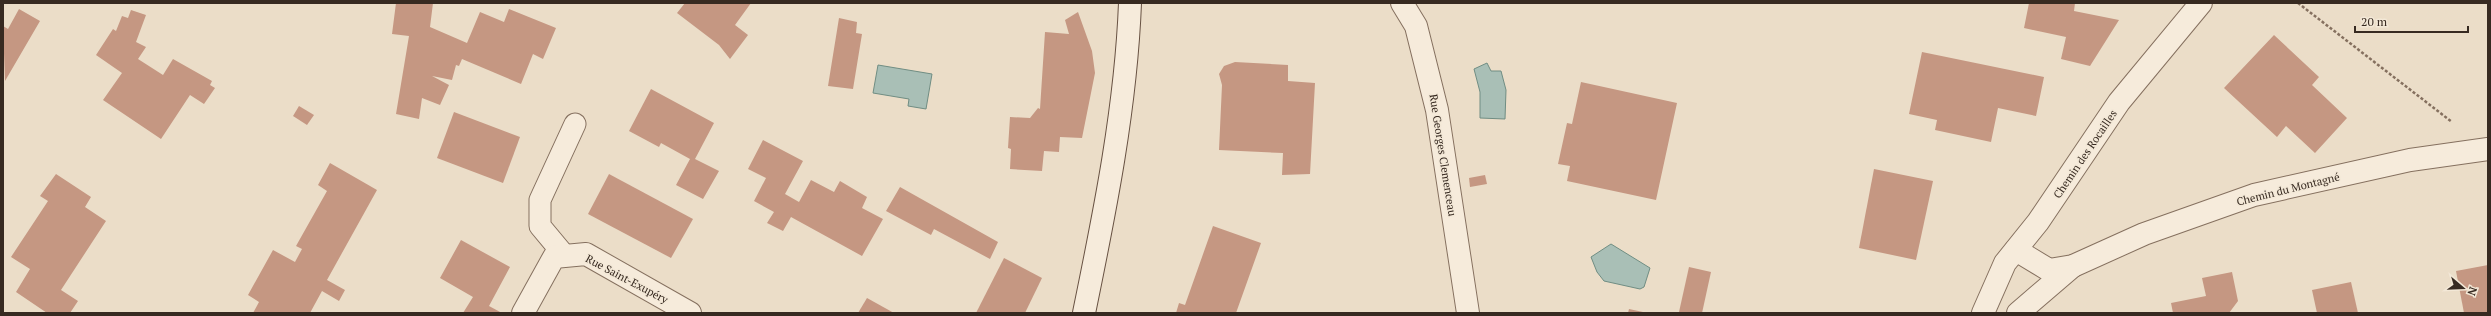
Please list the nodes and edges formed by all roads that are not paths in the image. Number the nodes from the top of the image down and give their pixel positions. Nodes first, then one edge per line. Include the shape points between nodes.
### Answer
1 (1130, 3) edge
2 (1402, 3) edge
3 (2201, 3) edge
4 (575, 124) dead end
5 (2488, 149) edge
6 (2016, 250) junction
7 (565, 256) junction
8 (2073, 266) junction
9 (523, 313) edge
10 (690, 313) edge
11 (1084, 313) edge
12 (1468, 313) edge
13 (1983, 313) edge
14 (2018, 313) edge

1 - 11 street via 1124,88 1098,249
2 - 12 street, Rue Georges Clemenceau via 1416,26 1437,110
3 - 6 street, Chemin des Rocailles via 2120,102
4 - 7 lane via 540,200 540,226
5 - 8 street, Chemin du Montagné via 2410,160 2254,195 2144,234
6 - 8 street, Chemin du Montagné via 2049,270
6 - 13 street, Chemin des Rocailles via 2005,263
7 - 9 street, Rue Saint-Exupéry via 554,257
7 - 10 street, Rue Saint-Exupéry via 586,254
8 - 14 street, Chemin du Montagné

